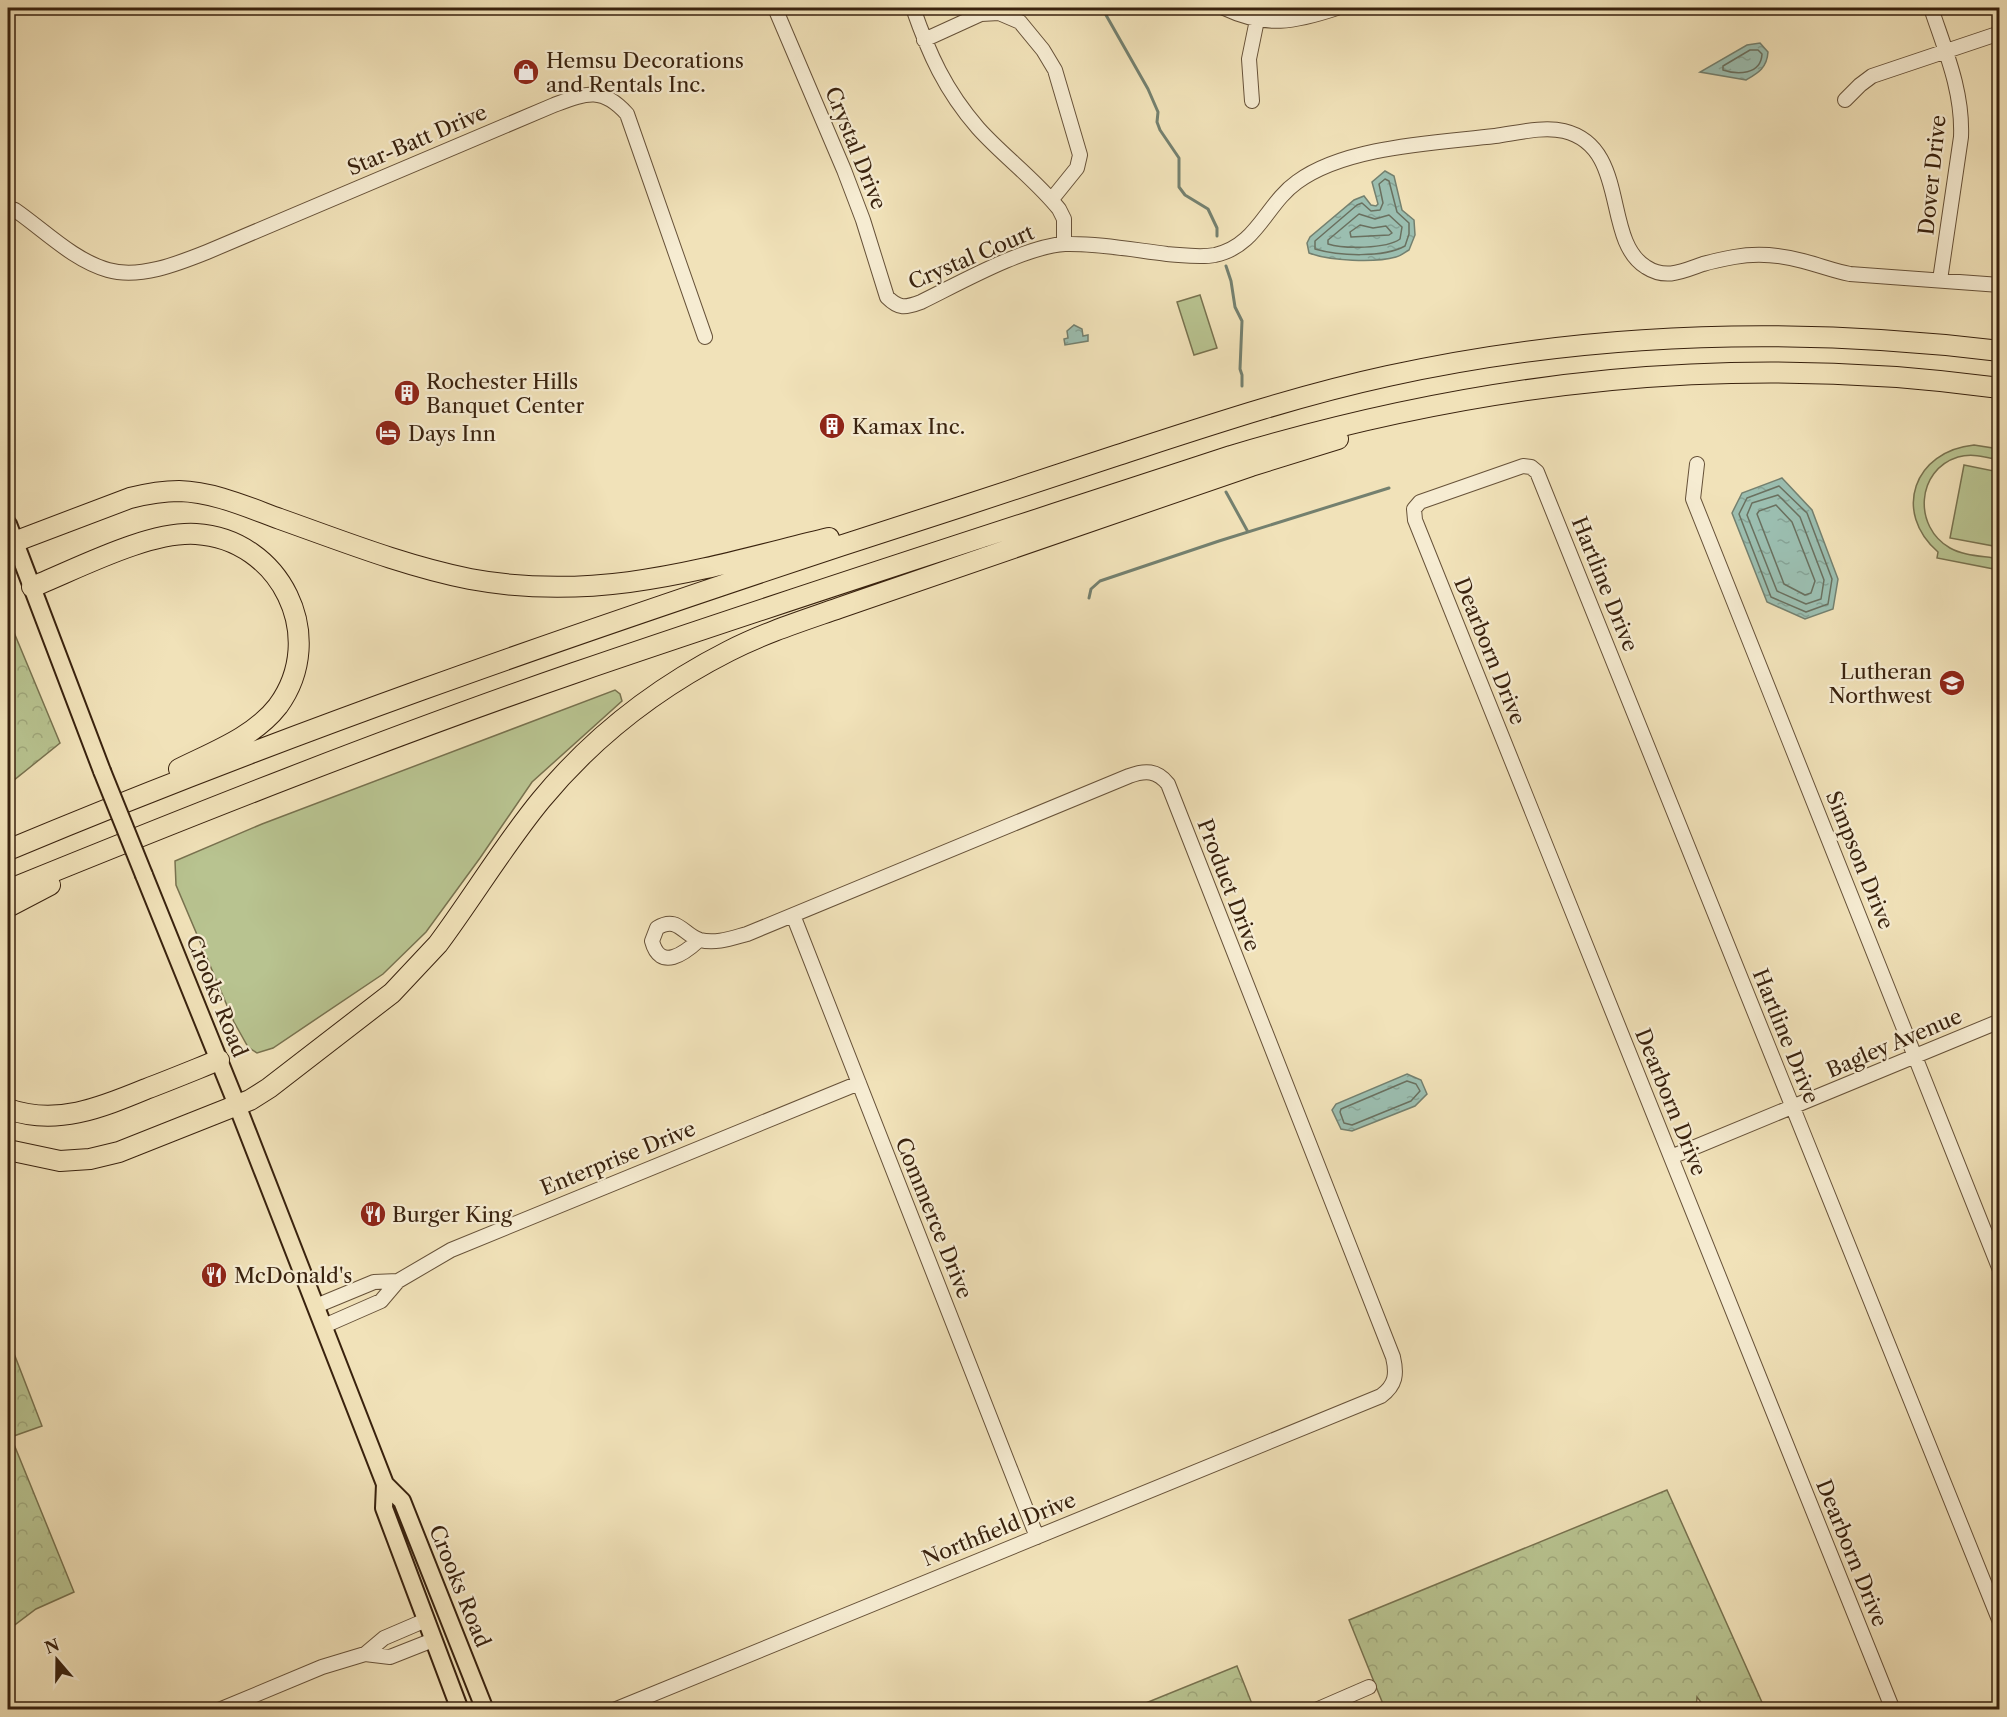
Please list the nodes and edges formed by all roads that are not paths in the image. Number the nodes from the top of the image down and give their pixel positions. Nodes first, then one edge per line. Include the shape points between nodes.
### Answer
1 (775, 8) edge
2 (913, 8) edge
3 (1224, 8) edge
4 (1337, 8) edge
5 (1931, 8) edge
6 (1257, 21) junction
7 (2000, 33) edge
8 (924, 40) junction
9 (1945, 51) junction
10 (1845, 100) dead end
11 (1252, 101) dead end
12 (1052, 199) junction
13 (8, 208) edge
14 (1064, 244) junction
15 (1940, 280) junction
16 (2000, 285) edge
17 (895, 305) joint
18 (705, 337) dead end
19 (2000, 351) edge
20 (2000, 388) edge
21 (1461, 400) junction
22 (1696, 465) dead end
23 (968, 504) junction
24 (1414, 509) joint
25 (11, 533) edge
26 (32, 587) junction
27 (76, 821) junction
28 (155, 830) junction
29 (8, 850) edge
30 (8, 890) edge
31 (8, 907) edge
32 (793, 915) junction
33 (699, 940) dead end
34 (2000, 1021) edge
35 (1914, 1057) junction
36 (219, 1060) junction
37 (858, 1083) junction
38 (237, 1105) junction
39 (1792, 1107) junction
40 (8, 1109) edge
41 (8, 1150) edge
42 (1671, 1156) junction
43 (2000, 1270) edge
44 (398, 1281) junction
45 (316, 1306) junction
46 (324, 1326) junction
47 (1395, 1381) joint
48 (385, 1484) junction
49 (1037, 1537) junction
50 (426, 1620) junction
51 (2000, 1622) edge
52 (455, 1634) junction
53 (433, 1640) junction
54 (365, 1654) junction
55 (1369, 1687) dead end
56 (219, 1710) edge
57 (460, 1710) edge
58 (485, 1710) edge
59 (614, 1710) edge
60 (1316, 1710) edge
61 (1893, 1710) edge

1 - 17 street, Crystal Drive via 859,210 887,297
2 - 8 street
3 - 6 street
4 - 6 street via 1292,21
5 - 9 street, Dover Drive
6 - 11 street via 1249,59
7 - 9 street
8 - 12 street via 948,88 978,128
8 - 12 street via 992,12 1008,16 1026,29 1055,70 1079,146 1077,168
9 - 10 street via 1872,76
9 - 15 street, Dover Drive via 1962,118
12 - 14 street via 1064,219
13 - 18 street, Star-Batt Drive via 81,258 108,270 129,273 154,269 207,252 577,96 604,96 616,101 627,114
14 - 15 street, Crystal Court via 1214,255 1239,246 1288,188 1334,163 1425,144 1562,130 1594,148 1601,159 1628,246 1639,262 1653,270 1673,274 1725,259 1768,255 1850,274
14 - 17 street, Crystal Court via 1018,257 921,302 907,307
15 - 16 street, Crystal Court
19 - 23 highway via 1863,338 1746,336 1619,342 1483,358 1281,403
20 - 21 highway via 1870,375 1719,373 1568,383
21 - 28 highway via 1335,426 1231,456 760,610 332,761
21 - 38 highway via 1251,466 797,623 738,646 688,673 625,717 570,767 514,835 438,944 407,979 260,1095
22 - 35 street, Simpson Drive via 1693,499
23 - 25 highway via 676,575 593,587 518,586 447,574 226,500 180,491 130,498
23 - 27 highway via 492,663
24 - 39 street, Hartline Drive via 1430,498 1523,466 1538,472
24 - 42 street, Dearborn Drive via 1415,520
25 - 26 main road, Crooks Road
26 - 27 highway via 151,539 207,535 235,543 258,557 284,586 296,619 298,652 294,673 278,706 259,725
26 - 36 main road, Crooks Road, bridge
27 - 29 highway
28 - 30 highway
28 - 31 highway
32 - 33 street, Product Drive via 722,941
32 - 37 street, Commerce Drive
32 - 47 street, Product Drive via 1129,776 1149,771 1162,777 1393,1357
34 - 35 street, Bagley Avenue
35 - 39 street, Bagley Avenue
35 - 43 street, Simpson Drive
36 - 38 main road, Crooks Road
36 - 40 highway via 86,1112 43,1117
37 - 44 street, Enterprise Drive via 483,1236
37 - 49 street, Commerce Drive
38 - 41 highway via 118,1152 90,1159 60,1161
38 - 45 main road, Crooks Road
39 - 42 street, Bagley Avenue
39 - 51 street, Hartline Drive
42 - 61 street, Dearborn Drive
44 - 45 street, Enterprise Drive via 374,1282
44 - 46 street, Enterprise Drive via 381,1301
45 - 46 main road, Crooks Road
46 - 48 main road, Crooks Road
47 - 49 street, Northfield Drive via 1381,1396
48 - 50 main road, Crooks Road via 384,1508
48 - 52 main road, Crooks Road via 402,1501
49 - 59 street, Northfield Drive
50 - 52 main road via 439,1618
50 - 53 main road, Crooks Road
50 - 54 street via 384,1638
52 - 58 main road, Crooks Road
53 - 54 street via 390,1657
53 - 57 main road, Crooks Road
54 - 56 street via 322,1667
55 - 60 street

